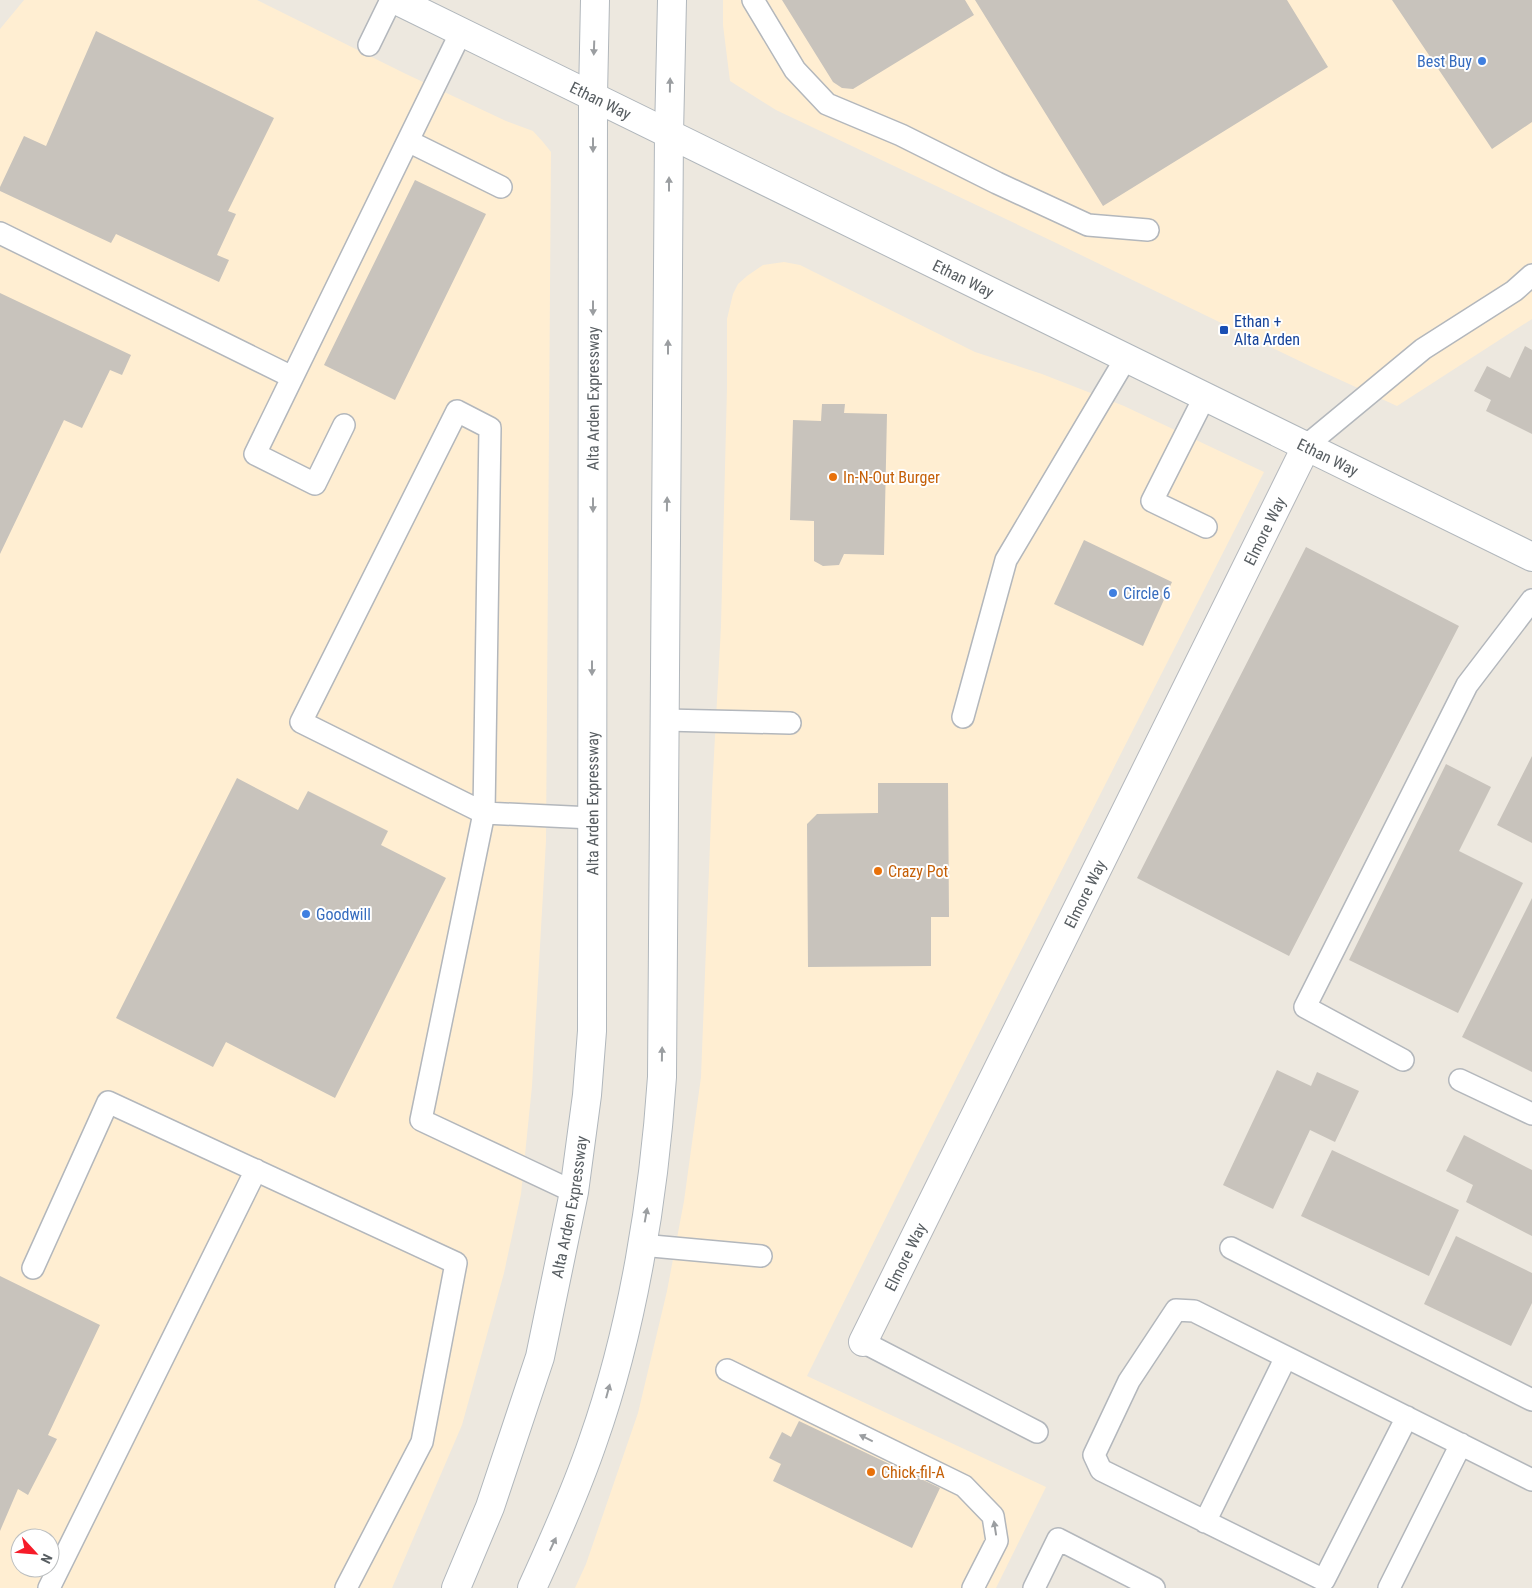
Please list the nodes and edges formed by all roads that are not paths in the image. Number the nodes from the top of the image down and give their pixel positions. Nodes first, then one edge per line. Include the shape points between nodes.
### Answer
1 (391, 0) edge
2 (396, 0) edge
3 (595, 0) edge
4 (672, 0) edge
5 (753, 0) edge
6 (461, 32) junction
7 (369, 45) dead end
8 (593, 96) junction
9 (669, 134) junction
10 (408, 141) junction
11 (501, 187) dead end
12 (1148, 230) dead end
13 (0, 233) edge
14 (1532, 275) edge
15 (1126, 358) junction
16 (292, 377) junction
17 (1205, 396) junction
18 (344, 425) dead end
19 (1307, 445) junction
20 (1206, 527) dead end
21 (1532, 556) edge
22 (1532, 600) edge
23 (963, 717) dead end
24 (665, 720) junction
25 (790, 723) dead end
26 (484, 812) junction
27 (592, 818) junction
28 (1403, 1060) dead end
29 (1460, 1080) dead end
30 (1532, 1114) edge
31 (256, 1170) junction
32 (574, 1192) junction
33 (641, 1245) junction
34 (1231, 1248) dead end
35 (761, 1256) dead end
36 (33, 1268) dead end
37 (863, 1342) joint
38 (1286, 1357) junction
39 (727, 1370) dead end
40 (1532, 1400) edge
41 (1407, 1417) junction
42 (1037, 1432) dead end
43 (1461, 1444) junction
44 (1532, 1480) edge
45 (1205, 1522) junction
46 (1322, 1584) edge
47 (49, 1588) edge
48 (346, 1588) edge
49 (456, 1588) edge
50 (532, 1588) edge
51 (973, 1588) edge
52 (1034, 1588) edge
53 (1154, 1588) edge
54 (1389, 1588) edge

1 - 7 lane
2 - 6 main road, Ethan Way
3 -> 8 main road, Alta Arden Expressway
9 -> 4 main road
5 - 12 lane via 795,70 827,104 901,135 1088,225
6 - 8 main road, Ethan Way
6 - 10 lane
8 - 9 main road, Ethan Way
8 -> 27 main road, Alta Arden Expressway
9 - 15 main road, Ethan Way
24 -> 9 main road
10 - 11 lane
10 - 16 lane
13 - 16 lane
14 - 19 lane via 1514,291 1423,349
15 - 17 main road, Ethan Way
15 - 23 lane via 1006,560
16 - 18 lane via 255,454 315,484
17 - 19 main road, Ethan Way
17 - 20 lane via 1152,501
19 - 21 main road, Ethan Way
19 - 37 main road, Elmore Way
22 - 28 lane via 1467,685 1305,1007
24 - 25 lane
33 -> 24 main road via 662,1077
26 - 26 lane via 301,722 457,411 490,428
26 - 27 lane
26 - 32 lane via 421,1120
27 - 32 main road, Alta Arden Expressway via 592,1031
29 - 30 lane
31 - 36 lane via 108,1102
31 - 47 lane
31 - 48 lane via 456,1263 422,1442
32 - 49 main road, Alta Arden Expressway via 540,1357 490,1507
33 - 35 lane
50 -> 33 main road via 594,1440 620,1346
34 - 40 lane
37 - 42 lane
38 - 41 lane
38 - 45 lane
38 - 45 lane via 1194,1310 1176,1310 1129,1380 1094,1455 1101,1470
51 -> 39 lane via 997,1541 993,1516 964,1486
41 - 43 lane
41 - 46 lane
43 - 44 lane
43 - 54 lane
45 - 46 lane
52 - 53 lane via 1058,1539

